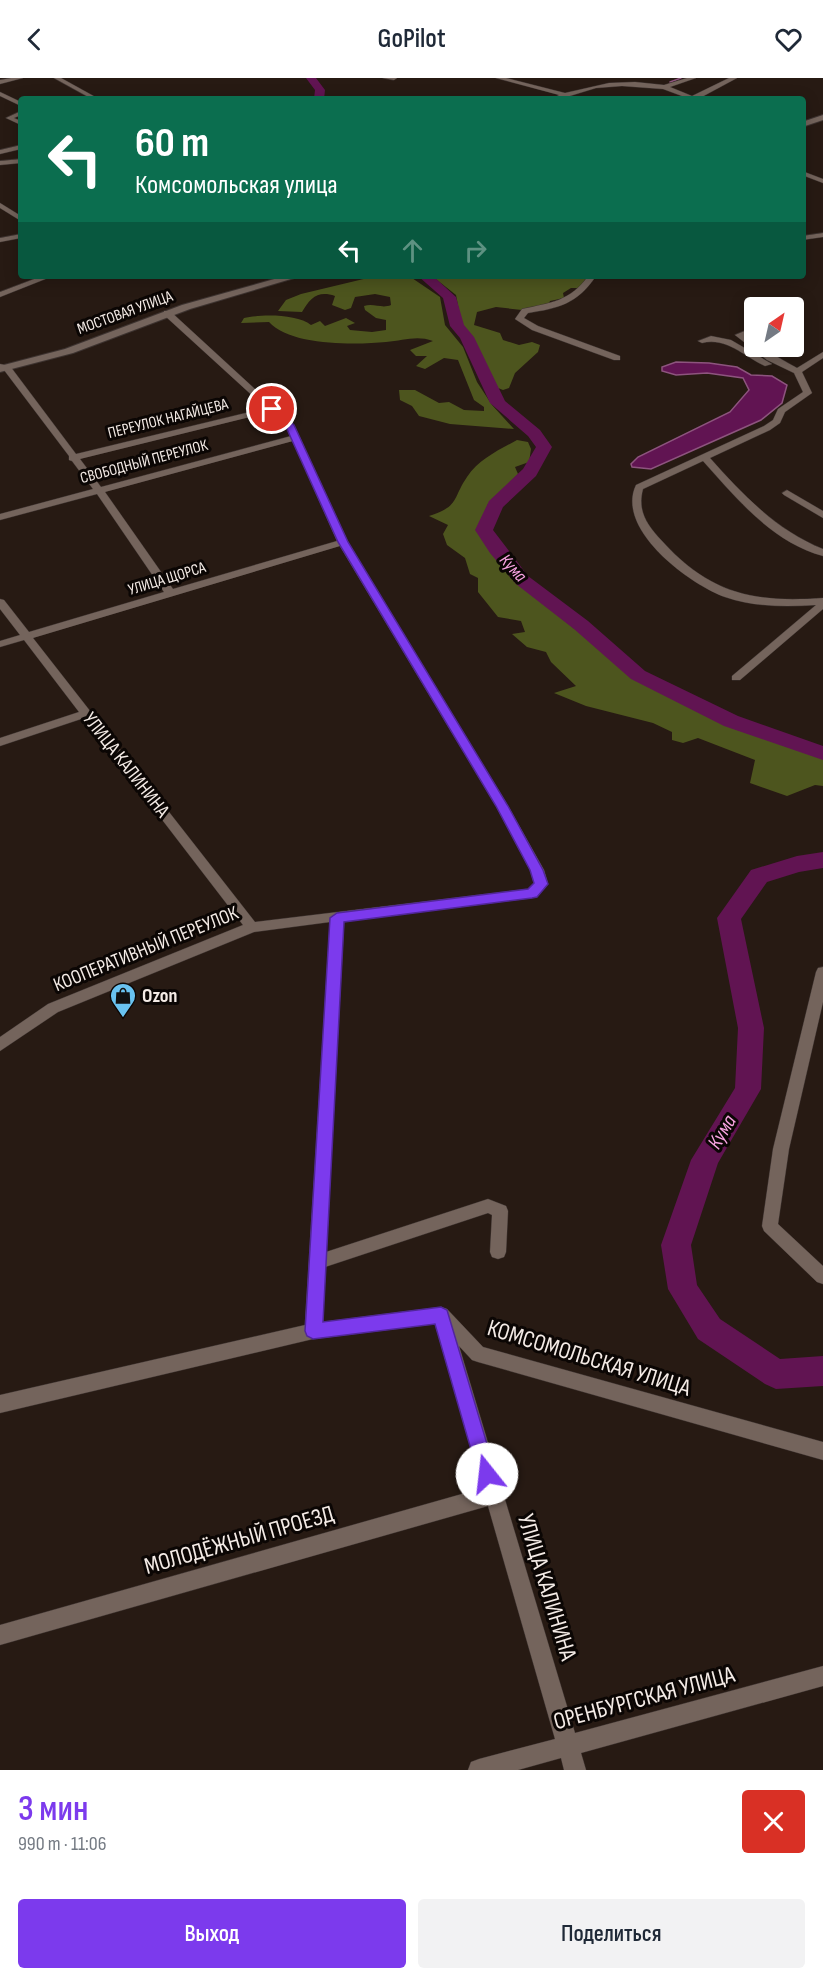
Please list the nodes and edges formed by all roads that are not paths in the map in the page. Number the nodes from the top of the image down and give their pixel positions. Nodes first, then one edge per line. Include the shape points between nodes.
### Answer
1 (20, 78) edge
2 (57, 78) edge
3 (386, 78) edge
4 (394, 78) edge
5 (499, 78) edge
6 (693, 78) edge
7 (734, 78) edge
8 (0, 82) edge
9 (664, 87) junction
10 (0, 94) edge
11 (564, 95) joint
12 (90, 96) edge
13 (689, 96) edge
14 (698, 96) edge
15 (18, 103) edge
16 (18, 114) edge
17 (823, 117) edge
18 (18, 122) edge
19 (806, 123) edge
20 (18, 148) edge
21 (0, 152) edge
22 (18, 160) edge
23 (0, 163) edge
24 (819, 177) edge
25 (823, 181) edge
26 (0, 205) edge
27 (18, 217) edge
28 (823, 235) edge
29 (18, 237) edge
30 (806, 237) edge
31 (0, 240) edge
32 (41, 279) edge
33 (286, 279) edge
34 (590, 279) edge
35 (0, 295) edge
36 (167, 313) junction
37 (702, 341) dead end
38 (823, 354) edge
39 (771, 357) edge
40 (616, 358) dead end
41 (782, 365) junction
42 (2, 368) edge
43 (797, 371) junction
44 (272, 409) junction
45 (295, 438) junction
46 (704, 457) junction
47 (72, 458) junction
48 (98, 489) junction
49 (787, 493) dead end
50 (823, 514) edge
51 (0, 517) edge
52 (343, 542) junction
53 (823, 553) edge
54 (170, 593) junction
55 (0, 602) edge
56 (823, 602) edge
57 (25, 637) junction
58 (0, 644) edge
59 (736, 678) dead end
60 (86, 714) junction
61 (0, 742) edge
62 (337, 918) junction
63 (252, 927) junction
64 (823, 972) edge
65 (0, 1045) edge
66 (498, 1252) dead end
67 (317, 1262) junction
68 (820, 1268) edge
69 (441, 1315) junction
70 (313, 1331) junction
71 (0, 1404) edge
72 (823, 1451) edge
73 (493, 1495) junction
74 (0, 1635) edge
75 (823, 1676) edge
76 (568, 1745) junction
77 (479, 1770) edge
78 (575, 1770) edge

1 - 8 street
2 - 12 street
3 - 4 street
5 - 11 street
6 - 9 street
7 - 14 street
9 - 11 street via 600,84
9 - 13 street
10 - 15 street
16 - 18 street via 9,118
17 - 19 main road
20 - 21 street
22 - 23 street
24 - 25 street
26 - 27 street
28 - 30 street
29 - 31 street
32 - 35 street
33 - 36 main road, МОСТОВАЯ УЛИЦА
34 - 40 street via 565,304 525,311 519,319
36 - 42 main road, МОСТОВАЯ УЛИЦА via 69,351
36 - 44 street
37 - 41 street via 712,337 743,348 759,361
38 - 43 street
39 - 41 street
41 - 43 street
42 - 47 street
43 - 46 street via 806,396 782,411 767,428
44 - 45 street via 290,425
44 - 47 street, ПЕРЕУЛОК НАГАЙЦЕВА
45 - 48 street, СВОБОДНЫЙ ПЕРЕУЛОК
45 - 52 street
46 - 53 street via 751,509 789,538
46 - 56 street via 639,487 634,501 639,520 670,559 721,594 766,602
47 - 48 street
48 - 51 street, СВОБОДНЫЙ ПЕРЕУЛОК
48 - 54 street
49 - 50 street
52 - 54 street, УЛИЦА ЩОРСА
52 - 62 street, КООПЕРАТИВНЫЙ ПЕРЕУЛОК via 502,806 541,884 532,894
54 - 57 street, УЛИЦА ЩОРСА
55 - 57 street, УЛИЦА КАЛИНИНА
56 - 59 street
57 - 58 street, УЛИЦА ЩОРСА
57 - 60 street, УЛИЦА КАЛИНИНА
60 - 61 street
60 - 63 street, УЛИЦА КАЛИНИНА
62 - 63 street, КООПЕРАТИВНЫЙ ПЕРЕУЛОК
62 - 67 street
63 - 65 street, КООПЕРАТИВНЫЙ ПЕРЕУЛОК via 53,1008
64 - 68 street via 781,1149 770,1226
66 - 67 street via 500,1211 488,1206
67 - 70 street
69 - 70 street
69 - 72 street, КОМСОМОЛЬСКАЯ УЛИЦА via 478,1354
69 - 73 street, УЛИЦА КАЛИНИНА
70 - 71 street
73 - 74 street, МОЛОДЁЖНЫЙ ПРОЕЗД
73 - 76 street, УЛИЦА КАЛИНИНА
75 - 76 street, ОРЕНБУРГСКАЯ УЛИЦА
76 - 77 street, ОРЕНБУРГСКАЯ УЛИЦА
76 - 78 street, УЛИЦА КАЛИНИНА

